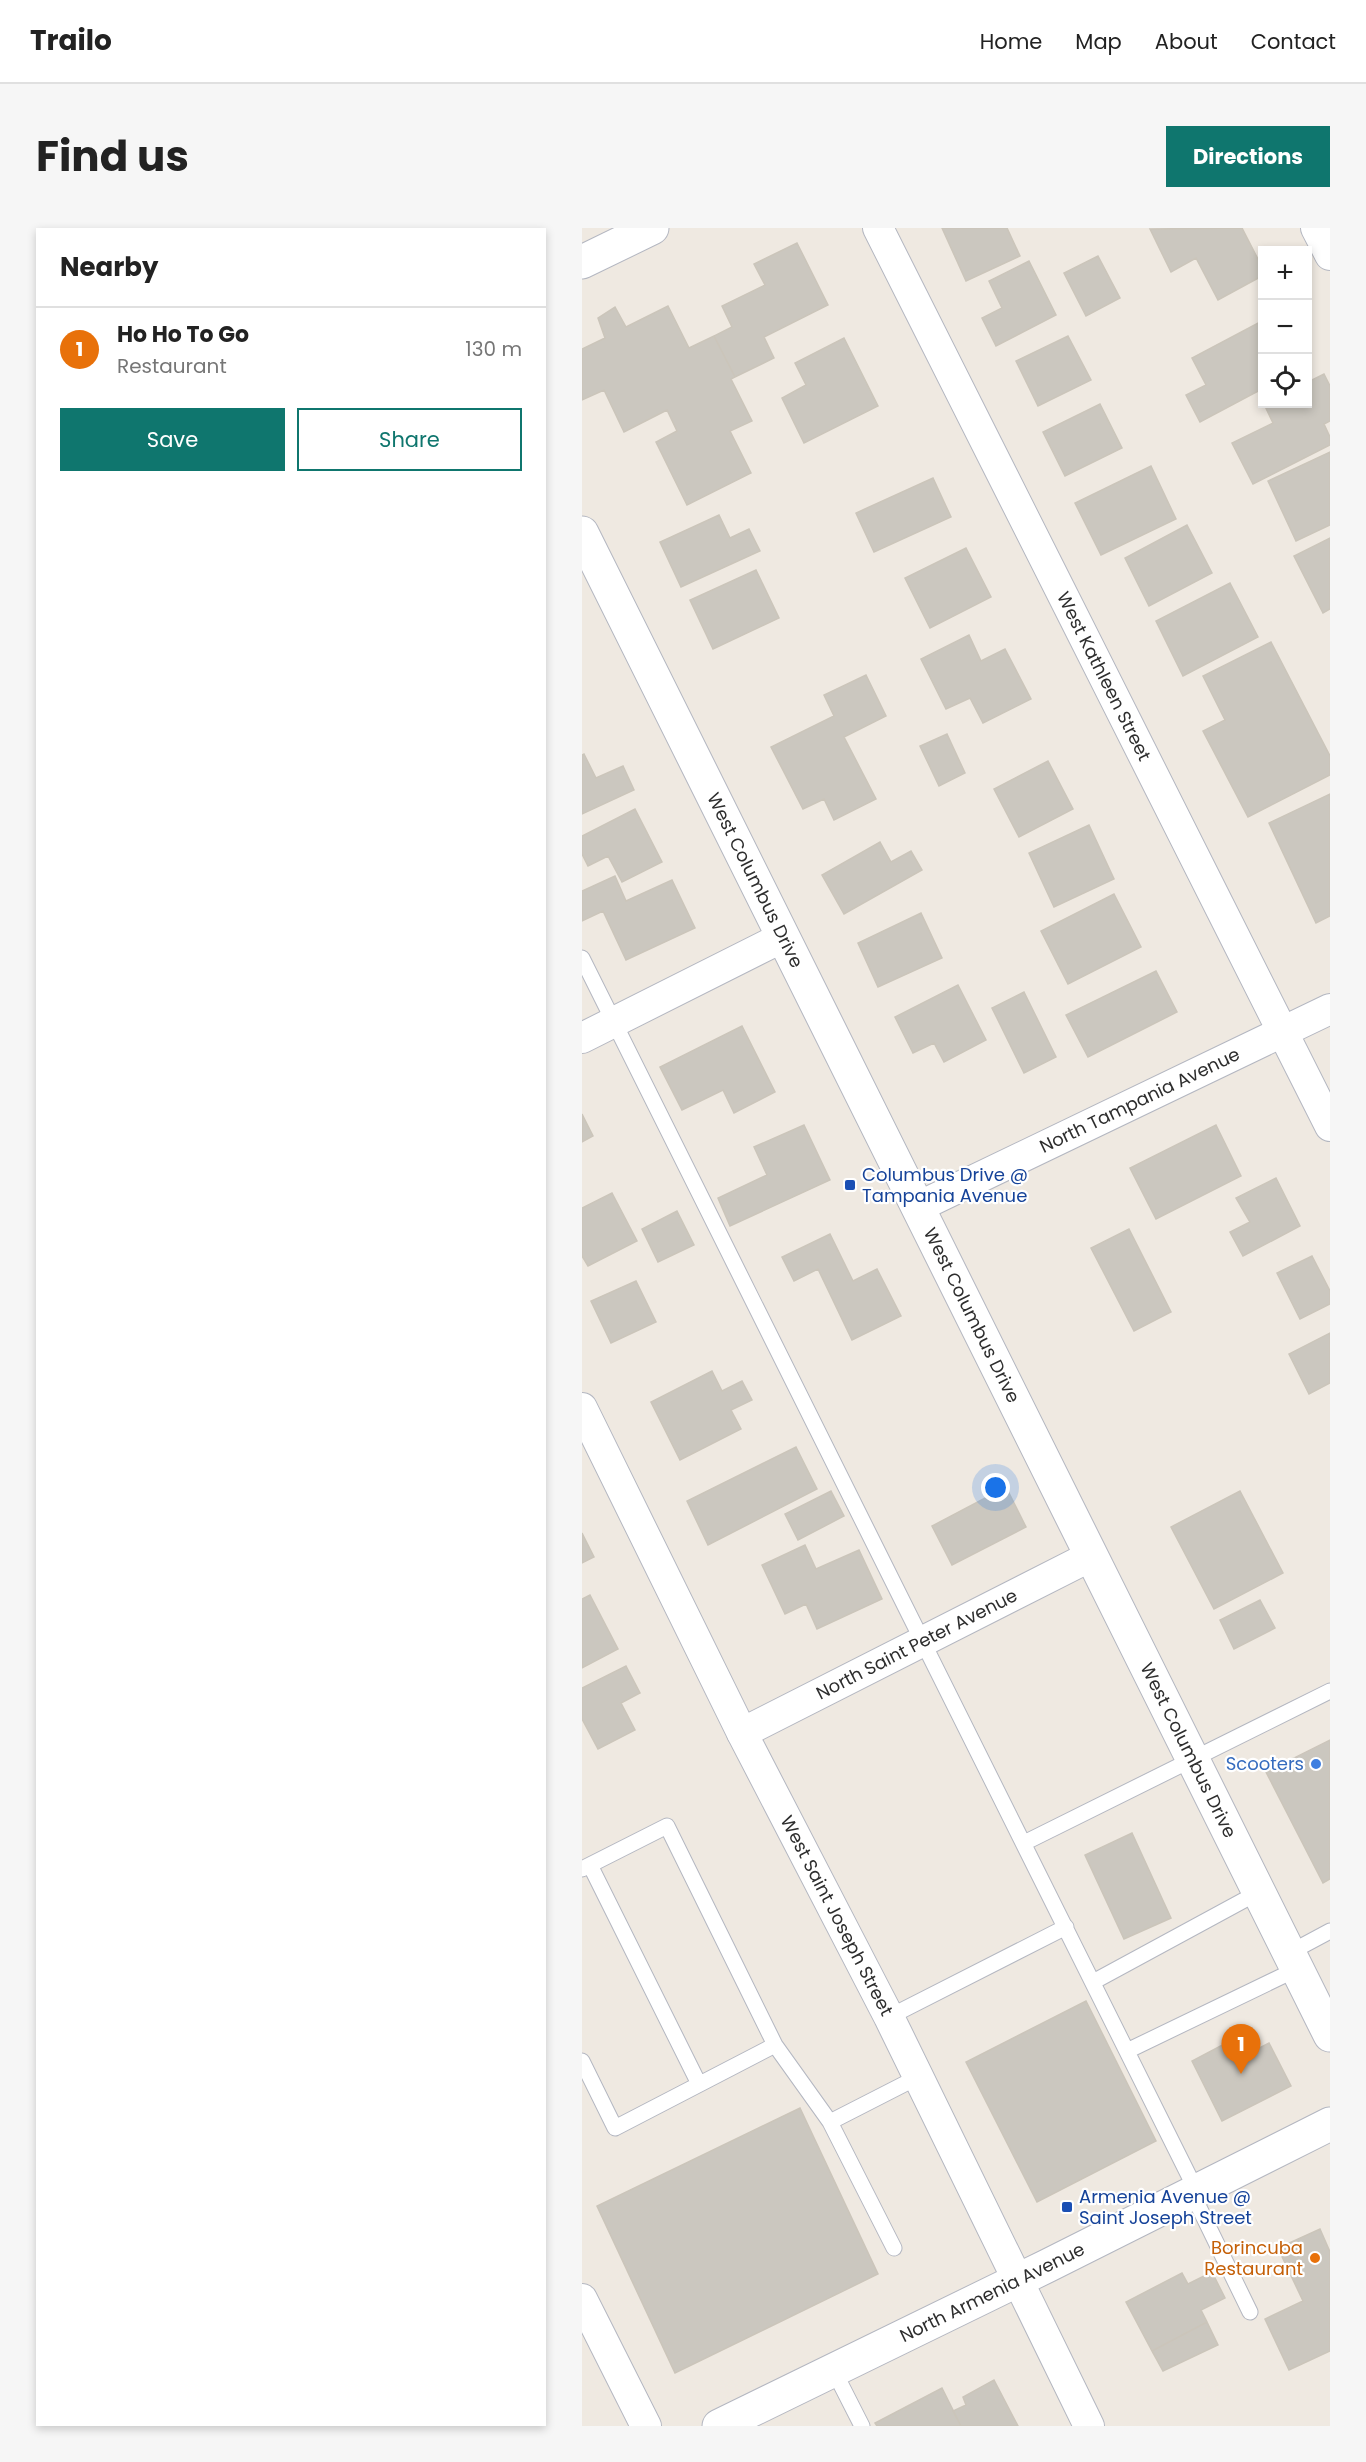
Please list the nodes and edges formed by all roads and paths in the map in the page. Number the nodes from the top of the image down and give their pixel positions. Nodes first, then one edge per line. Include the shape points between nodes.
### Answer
1 (652, 228) edge
2 (878, 228) edge
3 (1316, 228) edge
4 (1330, 255) edge
5 (582, 262) edge
6 (582, 533) edge
7 (783, 937) junction
8 (582, 958) edge
9 (1330, 1009) edge
10 (614, 1022) junction
11 (1283, 1033) junction
12 (582, 1038) edge
13 (1330, 1126) edge
14 (918, 1207) junction
15 (582, 1408) edge
16 (1091, 1556) junction
17 (924, 1641) junction
18 (1330, 1691) edge
19 (742, 1733) junction
20 (1192, 1759) junction
21 (1024, 1843) junction
22 (586, 1867) edge
23 (1259, 1892) junction
24 (1066, 1927) junction
25 (1330, 1931) edge
26 (1293, 1961) junction
27 (1093, 1982) junction
28 (889, 2017) junction
29 (1330, 2035) edge
30 (775, 2045) junction
31 (1127, 2050) junction
32 (582, 2061) edge
33 (918, 2077) junction
34 (699, 2084) junction
35 (830, 2121) junction
36 (1330, 2124) edge
37 (1194, 2192) junction
38 (894, 2248) dead end
39 (1017, 2281) junction
40 (582, 2299) edge
41 (1250, 2312) dead end
42 (834, 2371) junction
43 (646, 2426) edge
44 (719, 2426) edge
45 (862, 2426) edge
46 (1089, 2426) edge

1 - 5 main road
2 - 11 street, West Kathleen Street
3 - 4 street
6 - 7 main road, West Columbus Drive
7 - 10 street
7 - 14 main road, West Columbus Drive
8 - 10 lane
9 - 11 street, North Tampania Avenue
10 - 12 street
10 - 17 lane
11 - 13 street, West Kathleen Street
11 - 14 street, North Tampania Avenue
14 - 16 main road, West Columbus Drive
15 - 19 street, West Saint Joseph Street
16 - 17 street, North Saint Peter Avenue
16 - 20 main road, West Columbus Drive
17 - 19 street, North Saint Peter Avenue
17 - 21 lane
18 - 20 lane
19 - 28 street, West Saint Joseph Street
20 - 21 lane
20 - 23 main road, West Columbus Drive
21 - 24 lane
22 - 30 lane via 667,1826
22 - 34 lane
23 - 26 main road, West Columbus Drive
23 - 27 lane
24 - 27 lane
24 - 28 lane
25 - 26 lane
26 - 29 main road, West Columbus Drive
26 - 31 lane
27 - 31 lane
28 - 33 street, West Saint Joseph Street
30 - 34 lane
30 - 35 lane
31 - 37 lane
32 - 34 lane via 615,2128
33 - 35 lane
33 - 39 street, West Saint Joseph Street
35 - 38 lane
36 - 37 main road, North Armenia Avenue
37 - 39 main road, North Armenia Avenue
37 - 41 lane
39 - 42 main road, North Armenia Avenue
39 - 46 street, West Saint Joseph Street
40 - 43 street
42 - 44 main road, North Armenia Avenue
42 - 45 lane

